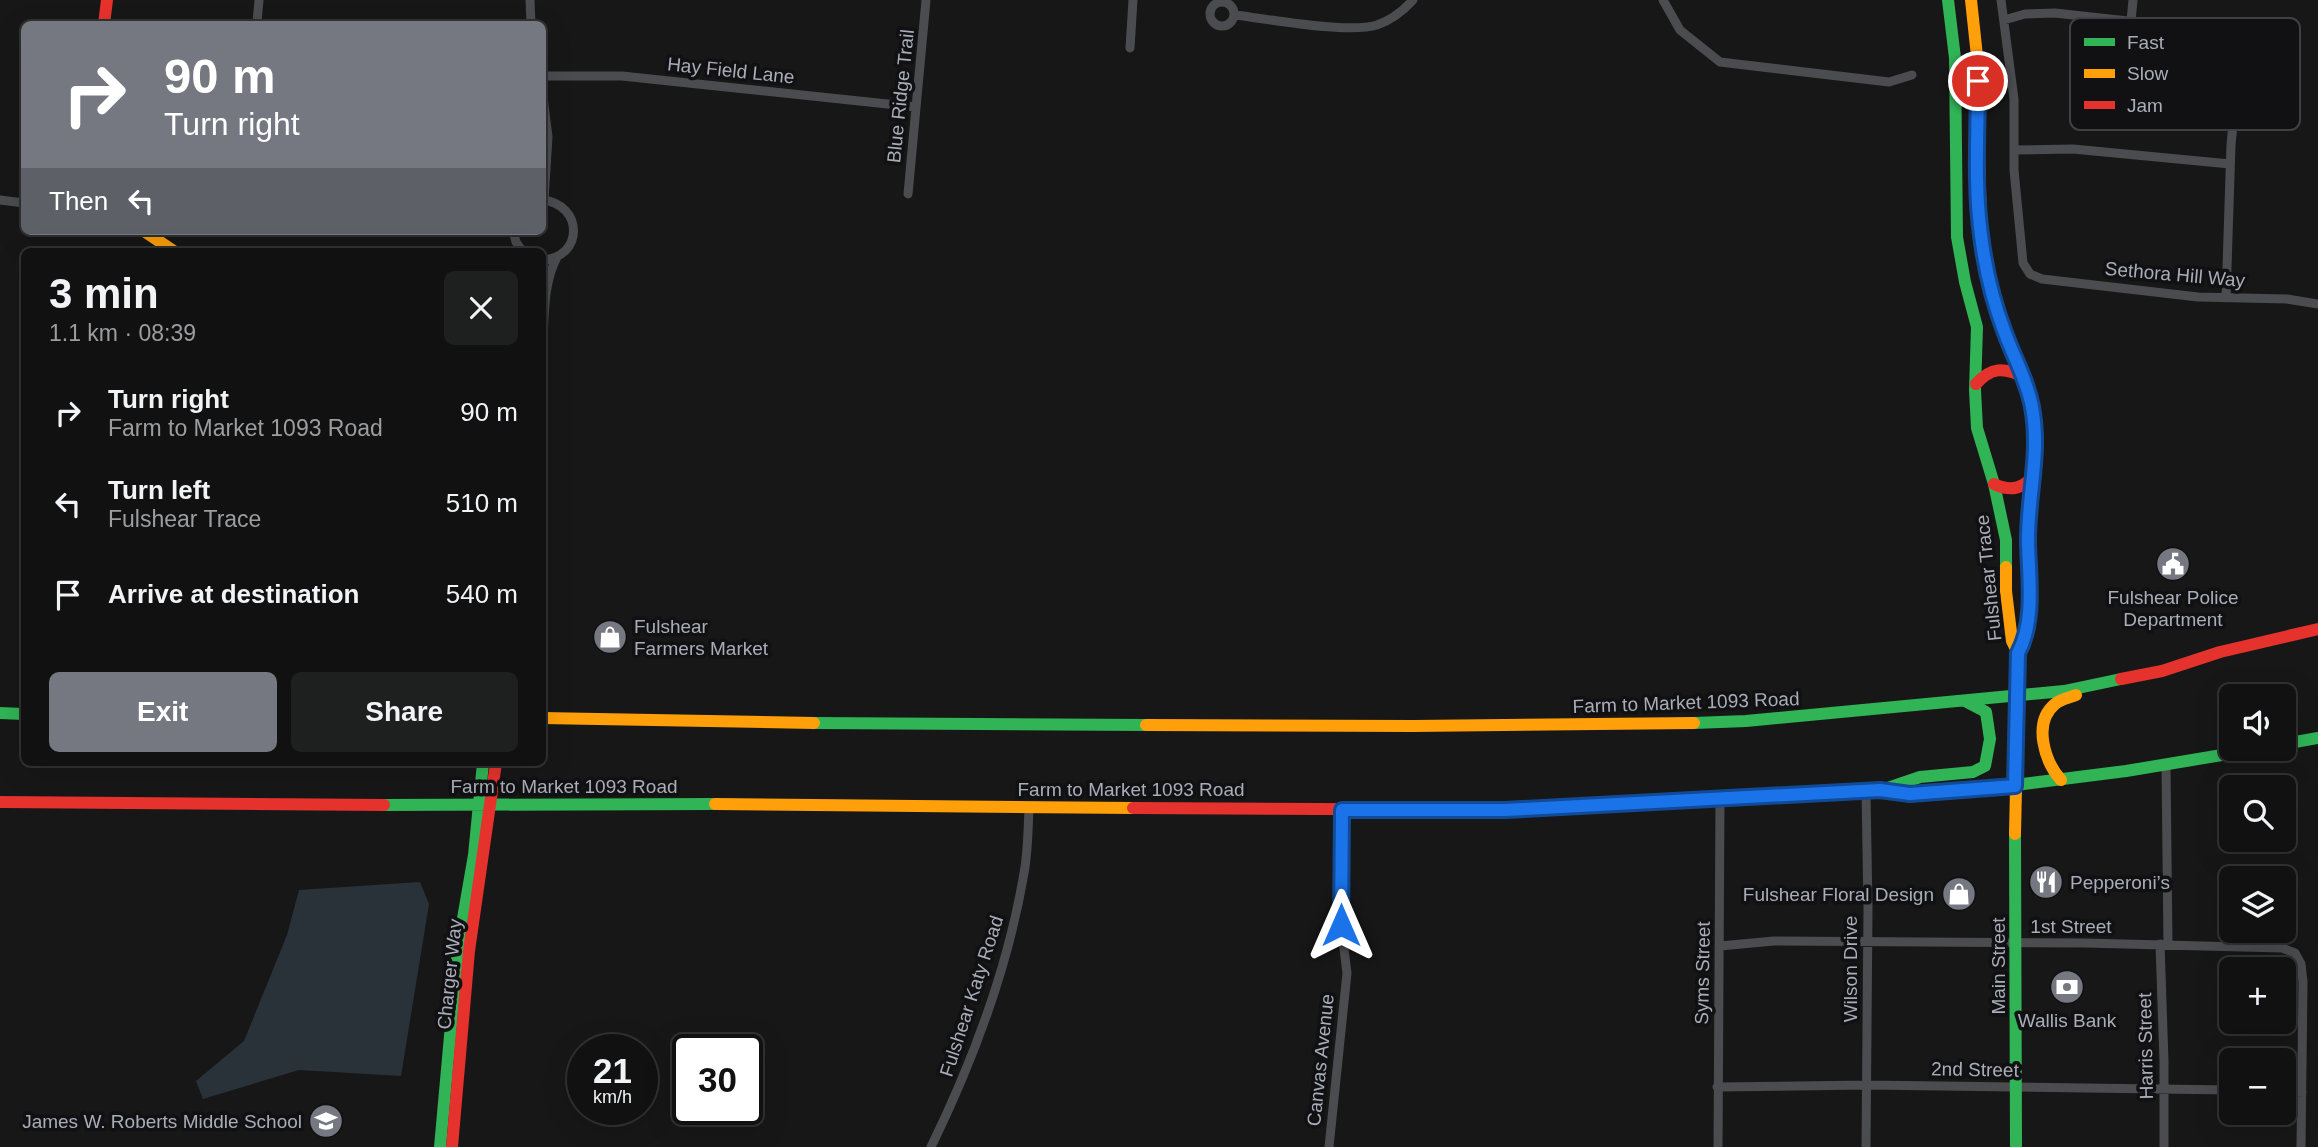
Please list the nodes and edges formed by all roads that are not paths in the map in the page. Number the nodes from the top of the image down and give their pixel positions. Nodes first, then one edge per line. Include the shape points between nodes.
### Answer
1 (107, 0) edge
2 (259, 0) edge
3 (530, 0) edge
4 (926, 0) edge
5 (1133, 0) edge
6 (1413, 0) edge
7 (1663, 0) edge
8 (1948, 0) edge
9 (1971, 0) edge
10 (2001, 0) edge
11 (2133, 0) edge
12 (1235, 15) dead end
13 (2103, 18) edge
14 (2132, 18) edge
15 (2004, 20) junction
16 (104, 21) edge
17 (260, 21) edge
18 (531, 21) edge
19 (1130, 48) dead end
20 (1912, 75) dead end
21 (546, 76) edge
22 (916, 107) junction
23 (546, 121) edge
24 (2233, 130) edge
25 (2014, 150) junction
26 (546, 162) edge
27 (2230, 164) junction
28 (908, 194) dead end
29 (0, 200) edge
30 (546, 200) edge
31 (21, 203) edge
32 (150, 235) edge
33 (169, 248) edge
34 (557, 257) junction
35 (546, 259) edge
36 (546, 297) edge
37 (2226, 298) junction
38 (2318, 304) edge
39 (2024, 377) junction
40 (1975, 385) junction
41 (2035, 474) junction
42 (1994, 484) junction
43 (2318, 629) edge
44 (2018, 653) junction
45 (2103, 684) junction
46 (2018, 694) junction
47 (1964, 700) junction
48 (0, 713) edge
49 (21, 714) edge
50 (546, 718) edge
51 (2318, 738) edge
52 (2296, 742) edge
53 (2219, 756) edge
54 (484, 766) edge
55 (496, 766) edge
56 (2166, 766) junction
57 (2061, 780) junction
58 (2015, 786) junction
59 (1880, 790) junction
60 (1866, 791) junction
61 (1720, 799) junction
62 (0, 802) edge
63 (492, 805) junction
64 (478, 806) junction
65 (1029, 808) junction
66 (1342, 810) junction
67 (1868, 942) junction
68 (2017, 943) junction
69 (2164, 944) junction
70 (1720, 946) junction
71 (1867, 1085) junction
72 (1717, 1087) junction
73 (2017, 1088) junction
74 (2164, 1089) junction
75 (2219, 1090) edge
76 (2296, 1092) edge
77 (2302, 1092) junction
78 (440, 1147) edge
79 (452, 1147) edge
80 (931, 1147) edge
81 (1329, 1147) edge
82 (1718, 1147) edge
83 (1866, 1147) edge
84 (2016, 1147) edge
85 (2164, 1147) edge
86 (2301, 1147) edge

1 - 16 main road
2 - 17 street
3 - 18 street
4 - 22 street, Blue Ridge Trail
5 - 19 street
6 - 12 street via 1389,20 1352,28
7 - 20 street via 1680,30 1720,62 1889,82
8 - 40 main road, Fulshear Trace via 1955,58 1956,212 1960,258 1977,327
9 - 39 main road, Fulshear Trace via 1977,56 1980,234 2004,331
10 - 15 street
11 - 14 street
13 - 15 street via 2055,13
15 - 25 street via 2014,99
21 - 22 street, Hay Field Lane via 622,76
22 - 28 street, Blue Ridge Trail
23 - 26 street
24 - 27 street
25 - 27 street via 2073,149
25 - 37 street, Sethora Hill Way via 2023,263 2030,274 2042,279
27 - 37 street
29 - 31 street
30 - 34 street via 563,206 573,223 571,243
32 - 33 main road
34 - 35 street
34 - 36 street
37 - 38 street, Sethora Hill Way
39 - 40 main road via 1997,369 1985,373
39 - 41 main road, Fulshear Trace via 2034,421
40 - 42 main road, Fulshear Trace via 1980,441
41 - 42 main road via 2022,488 2004,489
41 - 44 main road, Fulshear Trace via 2028,520 2029,603 2025,641
42 - 44 main road, Fulshear Trace via 2006,540 2012,641
43 - 45 main road, Farm to Market 1093 Road
44 - 46 main road, Fulshear Trace
45 - 46 main road, Farm to Market 1093 Road
45 - 57 main road via 2049,710 2044,752
46 - 47 main road, Farm to Market 1093 Road
46 - 58 main road, Fulshear Trace
47 - 50 main road, Farm to Market 1093 Road via 1855,713 1628,725
47 - 59 main road via 1986,712 1991,731 1985,766 1973,772 1920,776
48 - 49 main road
51 - 52 main road
53 - 56 main road, Farm to Market 1093 Road
54 - 64 main road, Charger Way
55 - 63 main road, Charger Way
56 - 57 main road, Farm to Market 1093 Road
56 - 69 street, Harris Street
57 - 58 main road, Farm to Market 1093 Road
58 - 59 main road, Farm to Market 1093 Road via 1910,794
58 - 68 main road, Main Street
59 - 60 main road, Farm to Market 1093 Road
60 - 61 main road, Farm to Market 1093 Road
60 - 67 street, Wilson Drive
61 - 66 main road, Farm to Market 1093 Road via 1505,810
61 - 70 street, Syms Street
62 - 64 main road, Farm to Market 1093 Road
63 - 64 main road, Farm to Market 1093 Road
63 - 65 main road, Farm to Market 1093 Road
63 - 79 main road, Charger Way via 469,951
64 - 78 main road, Charger Way via 458,947
65 - 66 main road, Farm to Market 1093 Road
65 - 80 street, Fulshear Katy Road via 1025,870 1013,931 956,1097
66 - 81 street, Canvas Avenue via 1341,925 1347,973
67 - 68 street, 1st Street
67 - 70 street, 1st Street via 1774,941
67 - 71 street, Wilson Drive
68 - 69 street, 1st Street
68 - 73 main road, Main Street
69 - 74 street, Harris Street
69 - 77 street, 1st Street via 2282,948 2295,953 2303,982
70 - 72 street, Syms Street
71 - 72 street, 2nd Street
71 - 73 street, 2nd Street
71 - 83 street, Wilson Drive
72 - 82 street, Syms Street
73 - 74 street, 2nd Street
73 - 84 main road, Main Street
74 - 75 street, 2nd Street
74 - 85 street, Harris Street
76 - 77 street
77 - 86 street

